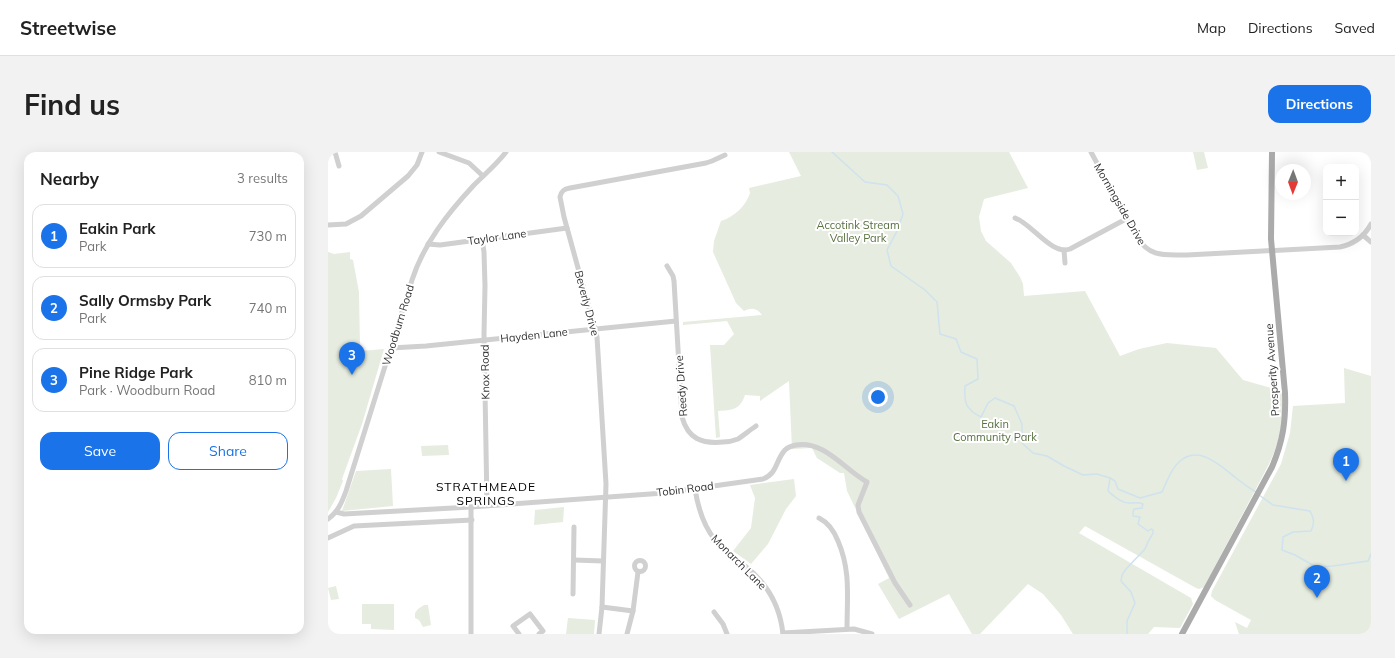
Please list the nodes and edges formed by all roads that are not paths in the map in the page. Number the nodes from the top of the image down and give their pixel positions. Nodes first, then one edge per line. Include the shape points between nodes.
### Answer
1 (334, 152) edge
2 (422, 152) edge
3 (439, 152) edge
4 (506, 152) edge
5 (1091, 152) edge
6 (1272, 152) edge
7 (725, 155) dead end
8 (339, 166) dead end
9 (483, 176) junction
10 (1015, 218) dead end
11 (1126, 219) junction
12 (1371, 224) edge
13 (328, 225) edge
14 (567, 228) junction
15 (1363, 235) junction
16 (482, 239) junction
17 (1371, 242) edge
18 (428, 244) junction
19 (1064, 250) junction
20 (1272, 251) junction
21 (1065, 263) dead end
22 (667, 266) dead end
23 (676, 321) junction
24 (596, 329) junction
25 (485, 340) junction
26 (391, 348) junction
27 (756, 426) dead end
28 (695, 489) junction
29 (606, 497) junction
30 (487, 506) junction
31 (471, 507) junction
32 (336, 512) junction
33 (819, 518) dead end
34 (328, 519) edge
35 (472, 520) junction
36 (574, 527) dead end
37 (328, 538) edge
38 (574, 560) junction
39 (603, 561) junction
40 (638, 572) dead end
41 (573, 594) dead end
42 (910, 605) dead end
43 (602, 607) junction
44 (632, 611) junction
45 (714, 612) dead end
46 (847, 629) junction
47 (783, 633) edge
48 (471, 634) edge
49 (519, 634) edge
50 (539, 634) edge
51 (599, 634) edge
52 (627, 634) edge
53 (727, 634) edge
54 (872, 634) edge
55 (1182, 634) edge

1 - 8 street
2 - 13 street via 417,165 408,176 362,216 346,224
3 - 9 street via 465,161
4 - 9 street, Woodburn Road
5 - 11 street, Morningside Drive
6 - 20 main road, Prosperity Avenue
7 - 14 street, Beverly Drive via 712,161 560,190
9 - 18 street, Woodburn Road
10 - 19 street via 1053,246
11 - 19 street
11 - 20 street, Morningside Drive via 1141,245 1155,254
12 - 15 street
14 - 16 street, Taylor Lane
14 - 24 street, Beverly Drive
15 - 17 street
15 - 20 street, Morningside Drive via 1353,243 1340,248
16 - 18 street, Taylor Lane via 440,245
16 - 25 street, Knox Road
18 - 26 street, Woodburn Road via 416,266
19 - 21 street
20 - 55 main road, Prosperity Avenue via 1286,410 1281,445 1263,485
22 - 23 street, Reedy Drive via 674,281
23 - 24 street, Hayden Lane
23 - 27 street, Reedy Drive via 682,417 686,428 697,439 715,443 734,441
24 - 25 street, Hayden Lane
24 - 29 street, Beverly Drive
25 - 26 street, Hayden Lane
25 - 30 street, Knox Road
26 - 32 street, Woodburn Road via 346,491
28 - 29 street, Tobin Road
28 - 42 street, Tobin Road via 763,479 772,473 787,448 798,445 819,448 868,482 858,504 859,512 895,582
28 - 47 street, Monarch Lane via 700,514 708,531 719,545 754,573 766,588 776,604
29 - 30 street, Tobin Road
29 - 39 street, Beverly Drive
30 - 31 street, Tobin Road
31 - 32 street, Tobin Road via 344,514
31 - 35 street
32 - 34 street, Woodburn Road
33 - 46 street via 831,528 844,558 848,579
35 - 37 street via 354,526
35 - 48 street
36 - 38 street
38 - 39 street
38 - 41 street
39 - 43 street, Beverly Drive
40 - 44 street
43 - 44 street
43 - 51 street, Beverly Drive
44 - 52 street
45 - 53 street
46 - 47 street
46 - 54 street
49 - 50 street via 513,626 530,614 543,631

